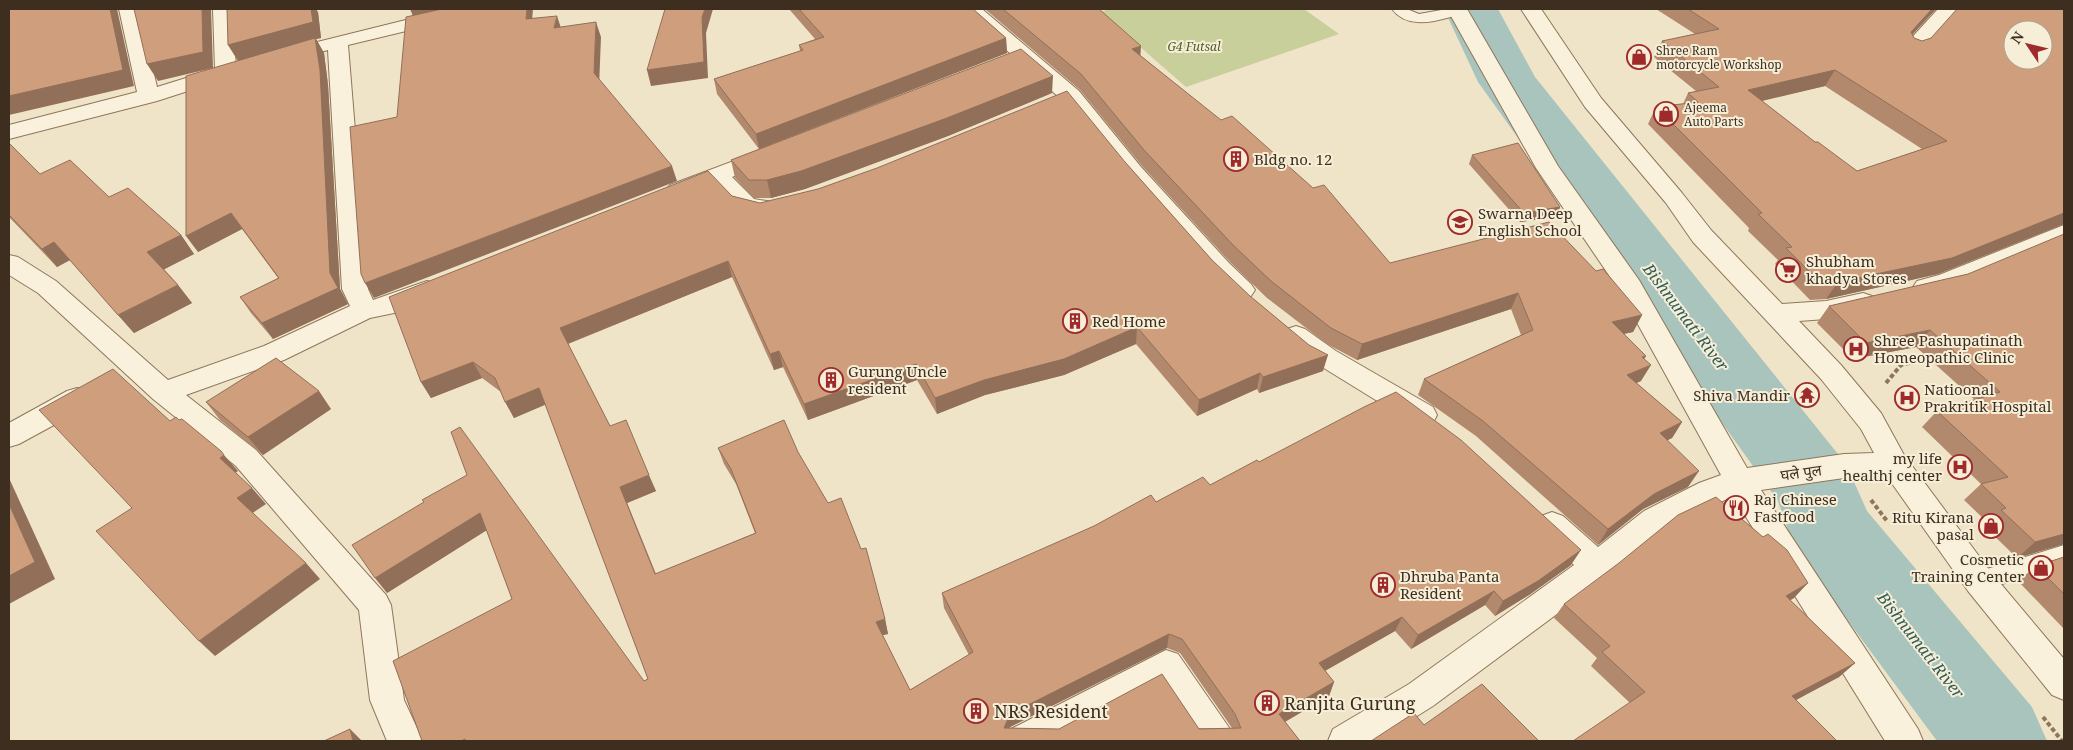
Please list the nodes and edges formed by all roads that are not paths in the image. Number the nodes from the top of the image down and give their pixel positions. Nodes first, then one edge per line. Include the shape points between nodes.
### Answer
1 (129, 9) edge
2 (223, 9) edge
3 (474, 9) edge
4 (971, 9) edge
5 (1399, 9) edge
6 (1531, 9) edge
7 (1948, 9) edge
8 (1457, 10) edge
9 (338, 41) junction
10 (1912, 49) edge
11 (1026, 55) junction
12 (999, 66) edge
13 (245, 67) junction
14 (149, 96) junction
15 (9, 132) edge
16 (790, 147) edge
17 (717, 175) junction
18 (655, 198) edge
19 (793, 202) edge
20 (2064, 233) edge
21 (9, 263) edge
22 (449, 281) edge
23 (1257, 305) edge
24 (365, 310) junction
25 (1775, 314) junction
26 (1279, 323) edge
27 (135, 367) junction
28 (163, 392) junction
29 (1443, 430) edge
30 (9, 436) edge
31 (1894, 463) junction
32 (1739, 480) junction
33 (1531, 506) edge
34 (2064, 556) edge
35 (1597, 566) junction
36 (1979, 581) junction
37 (2064, 684) edge
38 (405, 741) edge
39 (1024, 741) edge
40 (1217, 741) edge
41 (1346, 741) edge
42 (1905, 741) edge

1 - 14 street
2 - 13 street
3 - 9 street
4 - 11 street
5 - 8 lane via 1416,18
6 - 25 street via 1593,102 1702,236
7 - 10 street
8 - 32 street via 1548,168 1630,286
9 - 13 street
9 - 24 street via 355,289
11 - 12 street
11 - 23 street via 1062,99
13 - 14 street
14 - 15 street
16 - 17 street
17 - 18 street
17 - 19 street via 745,206 764,209
20 - 25 street via 1945,283 1826,310
21 - 27 street via 47,287
22 - 24 street via 385,307
24 - 28 street via 274,353
25 - 31 street via 1831,372 1871,421
26 - 29 street via 1316,353 1398,397
27 - 28 street
27 - 30 street
28 - 38 street via 246,458 375,605 388,700
31 - 32 street, घले पुल
31 - 36 street
32 - 35 street, घले पुल via 1656,520
32 - 42 street
33 - 35 street
34 - 36 lane
35 - 41 street, घले पुल via 1421,695
36 - 37 street
39 - 40 street via 1166,665

